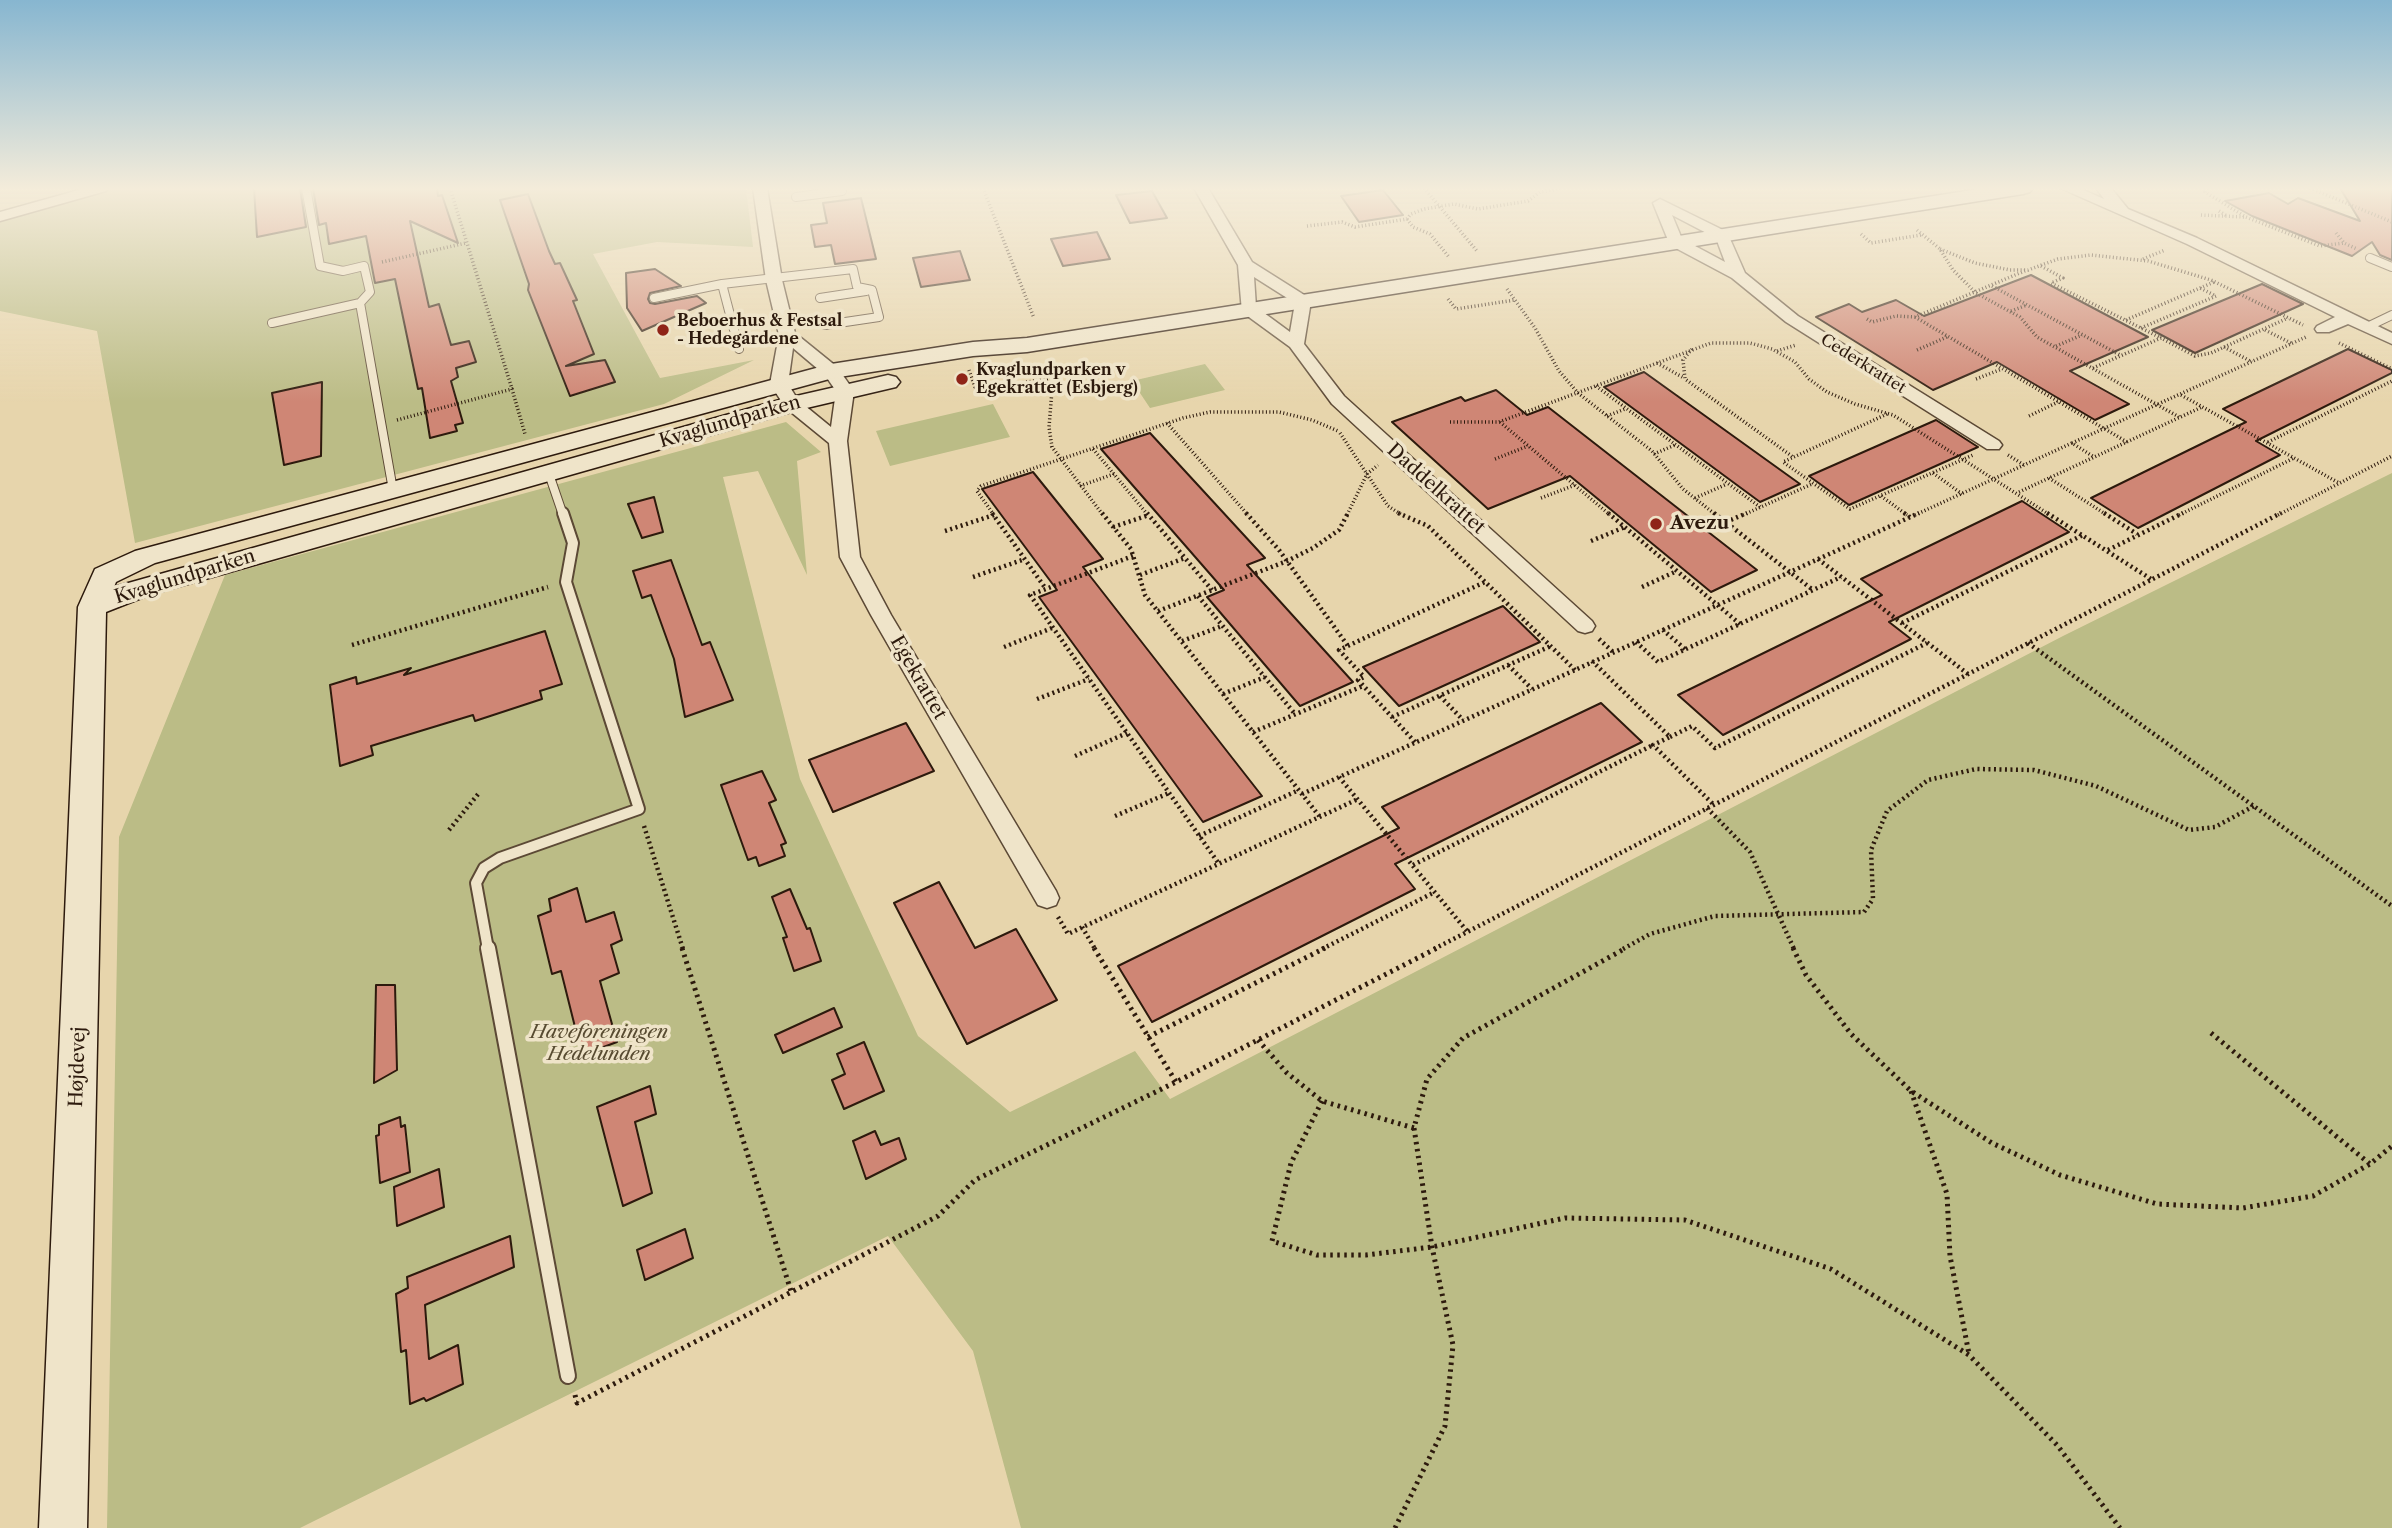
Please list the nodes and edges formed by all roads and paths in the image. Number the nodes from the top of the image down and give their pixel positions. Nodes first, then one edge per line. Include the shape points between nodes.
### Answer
1 (319, 259) edge
2 (394, 259) edge
3 (471, 259) edge
4 (772, 259) edge
5 (1011, 259) edge
6 (1243, 259) edge
7 (1451, 259) edge
8 (1564, 259) edge
9 (1708, 259) edge
10 (1732, 259) edge
11 (1946, 259) edge
12 (1966, 259) edge
13 (2057, 259) edge
14 (2135, 259) edge
15 (2227, 259) edge
16 (2373, 259) edge
17 (2142, 260) joint
18 (1246, 265) junction
19 (2040, 265) junction
20 (364, 266) junction
21 (2392, 267) edge
22 (2028, 270) junction
23 (1464, 275) junction
24 (1738, 275) junction
25 (2223, 278) dead end
26 (775, 280) junction
27 (2215, 281) junction
28 (722, 284) junction
29 (1992, 286) junction
30 (2200, 288) junction
31 (1507, 289) dead end
32 (872, 290) junction
33 (1976, 293) junction
34 (1446, 296) dead end
35 (654, 298) dead end
36 (820, 298) dead end
37 (1515, 300) junction
38 (1303, 301) junction
39 (360, 303) junction
40 (2027, 305) junction
41 (2274, 305) dead end
42 (2268, 308) junction
43 (1248, 309) junction
44 (2010, 312) junction
45 (2392, 315) edge
46 (1915, 317) junction
47 (1034, 318) dead end
48 (2289, 318) junction
49 (2347, 318) junction
50 (1867, 319) dead end
51 (2125, 320) junction
52 (272, 323) dead end
53 (825, 325) dead end
54 (2367, 327) junction
55 (2141, 328) junction
56 (2264, 329) junction
57 (2320, 331) junction
58 (787, 335) junction
59 (2082, 335) junction
60 (1948, 337) junction
61 (2161, 338) junction
62 (2392, 339) edge
63 (1296, 344) junction
64 (2292, 344) junction
65 (2055, 347) junction
66 (2223, 347) junction
67 (739, 349) dead end
68 (1693, 349) junction
69 (1917, 350) dead end
70 (2121, 356) junction
71 (2381, 356) dead end
72 (2373, 360) junction
73 (2252, 362) junction
74 (1657, 363) junction
75 (2093, 368) junction
76 (2003, 369) junction
77 (2392, 369) edge
78 (1050, 370) dead end
79 (1053, 378) junction
80 (1685, 379) junction
81 (1976, 379) dead end
82 (973, 380) dead end
83 (838, 381) junction
84 (2392, 381) edge
85 (1596, 386) junction
86 (512, 389) junction
87 (1578, 393) junction
88 (785, 394) junction
89 (2180, 395) junction
90 (2059, 402) junction
91 (2158, 405) junction
92 (2202, 407) junction
93 (1626, 408) junction
94 (1888, 414) junction
95 (1607, 416) junction
96 (2029, 416) dead end
97 (2179, 417) junction
98 (1450, 422) dead end
99 (1499, 422) junction
100 (382, 423) junction
101 (1167, 423) junction
102 (1364, 423) junction
103 (2104, 428) junction
104 (1340, 433) junction
105 (838, 441) junction
106 (2127, 442) junction
107 (2072, 443) junction
108 (2267, 443) junction
109 (1676, 445) junction
110 (1993, 445) dead end
111 (1528, 446) junction
112 (1093, 449) junction
113 (530, 451) junction
114 (1397, 454) junction
115 (1654, 454) junction
116 (1974, 454) dead end
117 (2392, 456) edge
118 (2094, 457) junction
119 (1794, 458) junction
120 (2294, 458) junction
121 (1495, 459) dead end
122 (1964, 459) junction
123 (1060, 460) junction
124 (1932, 473) junction
125 (548, 474) junction
126 (1114, 474) junction
127 (1367, 474) junction
128 (1996, 478) junction
129 (2049, 478) junction
130 (1728, 483) junction
131 (1813, 483) junction
132 (2339, 483) junction
133 (1575, 485) junction
134 (1080, 486) junction
135 (393, 490) junction
136 (2018, 492) junction
137 (1962, 494) junction
138 (1880, 496) junction
139 (1541, 498) dead end
140 (1695, 498) junction
141 (1760, 507) junction
142 (994, 515) junction
143 (1149, 515) junction
144 (1910, 517) junction
145 (1726, 522) junction
146 (1113, 527) junction
147 (1625, 527) junction
148 (945, 531) dead end
149 (2083, 535) junction
150 (2138, 535) junction
151 (1591, 541) dead end
152 (2107, 550) junction
153 (1133, 556) junction
154 (1185, 558) junction
155 (1025, 559) junction
156 (1818, 559) junction
157 (1287, 561) junction
158 (1676, 571) junction
159 (1790, 572) junction
160 (1139, 575) junction
161 (972, 577) dead end
162 (1840, 577) junction
163 (2151, 579) junction
164 (566, 582) junction
165 (1485, 582) junction
166 (1642, 587) dead end
167 (1046, 589) junction
168 (1212, 590) junction
169 (1813, 590) junction
170 (1198, 596) junction
171 (1716, 604) junction
172 (92, 607) junction
173 (1158, 611) junction
174 (1902, 623) junction
175 (1740, 624) junction
176 (1222, 626) junction
177 (1585, 626) dead end
178 (1052, 628) junction
179 (1662, 630) junction
180 (1182, 641) junction
181 (1636, 642) junction
182 (1927, 643) junction
183 (2028, 643) junction
184 (352, 645) dead end
185 (1348, 646) junction
186 (1551, 646) junction
187 (1004, 647) dead end
188 (1685, 649) junction
189 (1592, 662) junction
190 (1508, 666) junction
191 (1575, 670) junction
192 (1968, 674) junction
193 (1265, 677) junction
194 (1088, 678) junction
195 (1363, 686) junction
196 (1532, 689) junction
197 (1223, 694) junction
198 (1440, 696) junction
199 (1037, 699) dead end
200 (1295, 715) junction
201 (1392, 718) junction
202 (1463, 720) junction
203 (1253, 732) junction
204 (1127, 733) junction
205 (1670, 737) junction
206 (1415, 743) junction
207 (1653, 746) junction
208 (1075, 756) dead end
209 (1339, 777) junction
210 (1301, 792) junction
211 (479, 793) dead end
212 (1169, 793) junction
213 (1358, 799) junction
214 (1714, 805) junction
215 (2254, 806) junction
216 (1707, 808) junction
217 (639, 809) junction
218 (1115, 816) dead end
219 (1320, 817) junction
220 (450, 830) dead end
221 (1199, 835) junction
222 (1219, 864) junction
223 (1413, 865) junction
224 (1435, 892) junction
225 (1047, 898) joint
226 (2392, 906) edge
227 (1777, 914) junction
228 (1082, 927) junction
229 (1467, 932) junction
230 (2211, 1033) dead end
231 (1148, 1037) junction
232 (1258, 1040) junction
233 (1176, 1082) junction
234 (1911, 1091) junction
235 (1322, 1101) junction
236 (1414, 1128) junction
237 (2392, 1146) edge
238 (2370, 1164) junction
239 (1432, 1247) junction
240 (791, 1291) junction
241 (1969, 1355) junction
242 (568, 1376) joint
243 (63, 1528) edge
244 (1395, 1528) edge
245 (2120, 1528) edge

1 - 20 lane via 320,266 343,271
2 - 20 path
3 - 86 path
4 - 26 street
5 - 47 path
6 - 18 street
7 - 23 path
8 - 23 street, Kvaglundparken
9 - 24 street, Cederkrattet
10 - 24 street, Cederkrattet
11 - 33 path
12 - 22 path
13 - 19 path
14 - 17 path
15 - 49 street
16 - 21 lane
17 - 27 path
18 - 38 street
18 - 43 street
19 - 22 path
19 - 51 path via 2063,278 2051,283
20 - 39 lane via 370,292
22 - 29 path
23 - 38 street, Kvaglundparken
24 - 110 street, Cederkrattet via 1792,319
25 - 27 path
26 - 28 lane
26 - 32 lane via 853,269 857,287
26 - 58 street
27 - 30 path
27 - 42 path
28 - 35 lane
28 - 67 lane
29 - 33 path
29 - 40 path
30 - 51 path
30 - 55 path via 2217,296
31 - 37 path
32 - 36 lane
32 - 53 lane via 879,317
33 - 44 path
33 - 46 path
34 - 37 path via 1455,309
37 - 87 path
38 - 43 street, Kvaglundparken
38 - 63 street
39 - 52 lane
39 - 100 lane
40 - 44 path
40 - 59 path
41 - 42 path
42 - 48 path
43 - 63 street, Daddelkrattet
43 - 83 street, Kvaglundparken via 1027,345 973,349
44 - 65 path
45 - 54 lane
46 - 50 path
46 - 60 path
48 - 56 path
48 - 57 path
49 - 54 street
49 - 57 street
51 - 55 path
54 - 62 street
55 - 61 path
56 - 64 path
56 - 66 path
57 - 64 path
57 - 72 path
58 - 83 street
58 - 88 street
59 - 65 path
59 - 70 path
60 - 69 path
60 - 76 path
61 - 66 path via 2195,356
61 - 70 path
63 - 102 street, Daddelkrattet via 1321,380
64 - 73 path
65 - 75 path
66 - 73 path
68 - 74 path
68 - 80 path via 1683,360
68 - 94 path via 1731,341 1765,346 1795,362 1827,392
70 - 75 path
71 - 72 path
72 - 77 path
73 - 89 path
74 - 80 path
74 - 85 path
75 - 91 path
76 - 81 path
76 - 90 path
78 - 79 path
79 - 82 path via 982,389 975,387
79 - 123 path via 1049,427
80 - 119 path
83 - 88 street, Kvaglundparken
83 - 105 street, Egekrattet
84 - 108 path
85 - 87 path
85 - 93 path
86 - 100 path
86 - 113 path
87 - 95 path
87 - 99 path
88 - 105 street
88 - 113 street, Kvaglundparken
88 - 125 street, Kvaglundparken
89 - 91 path
89 - 92 path
90 - 96 path
90 - 103 path
91 - 97 path
91 - 103 path
92 - 97 path
92 - 108 path
93 - 95 path
93 - 109 path
94 - 119 path
94 - 122 path
95 - 115 path
97 - 106 path
98 - 99 path
99 - 111 path
100 - 135 lane
101 - 104 path via 1210,412 1261,410 1298,415
101 - 112 path
101 - 157 path
102 - 104 path
102 - 114 street, Daddelkrattet
103 - 106 path
103 - 107 path
104 - 127 path
105 - 225 street, Egekrattet via 850,557
106 - 118 path
107 - 118 path
107 - 128 path
108 - 120 path
109 - 115 path
109 - 130 path
111 - 121 path
111 - 133 path
112 - 123 path
112 - 126 path
113 - 135 street, Kvaglundparken
114 - 127 path
114 - 177 street, Daddelkrattet
115 - 140 path
116 - 122 path
117 - 132 path
118 - 129 path
119 - 131 path via 1783,462
120 - 132 path
120 - 150 path
122 - 124 path
122 - 128 path
123 - 134 path
123 - 142 path via 981,486 976,491
124 - 137 path
124 - 138 path
125 - 164 lane via 573,543
125 - 172 street, Kvaglundparken via 139,588
126 - 134 path
126 - 143 path
127 - 157 path via 1339,530
127 - 165 path via 1394,512 1428,526
128 - 136 path
128 - 137 path
129 - 136 path
129 - 150 path
130 - 140 path
130 - 141 path
131 - 138 path via 1850,509
131 - 141 path
132 - 163 path
133 - 139 path
133 - 147 path
134 - 146 path
135 - 172 street, Kvaglundparken via 145,557 105,576
136 - 149 path
137 - 144 path
138 - 144 path
140 - 145 path
141 - 145 path
142 - 148 path
142 - 155 path
143 - 146 path
143 - 154 path
144 - 156 path
145 - 159 path
146 - 153 path
147 - 151 path
147 - 158 path
149 - 152 path
149 - 174 path
150 - 152 path
152 - 163 path
153 - 160 path
153 - 167 path
154 - 160 path
154 - 168 path
155 - 161 path
155 - 167 path
156 - 159 path
156 - 162 path
157 - 168 path
157 - 185 path
158 - 166 path
158 - 171 path
159 - 169 path
159 - 171 path
160 - 173 path via 1145,595
162 - 169 path
162 - 174 path
163 - 183 path
164 - 184 path
164 - 217 lane
165 - 185 path
165 - 186 path
167 - 178 path via 1030,595
168 - 170 path
169 - 175 path
170 - 173 path
170 - 176 path
171 - 175 path
171 - 179 path
172 - 243 street, Højdevej
173 - 180 path
174 - 182 path
175 - 188 path
176 - 180 path
176 - 193 path
178 - 187 path
178 - 194 path
179 - 181 path
179 - 188 path
180 - 197 path
181 - 188 path via 1658,662
181 - 189 path
182 - 192 path
182 - 205 path via 1715,748 1692,726
183 - 192 path
183 - 215 path
185 - 195 path via 1339,650 1364,677 1358,680
186 - 190 path
186 - 191 path
189 - 191 path
189 - 205 path
190 - 196 path
190 - 198 path
191 - 196 path
192 - 214 path
193 - 197 path
193 - 200 path
194 - 199 path
194 - 204 path
195 - 200 path
195 - 201 path
196 - 202 path
197 - 203 path
198 - 201 path
198 - 202 path
200 - 203 path
201 - 206 path
202 - 206 path
203 - 210 path
204 - 208 path
204 - 212 path
205 - 207 path
206 - 209 path
207 - 214 path
207 - 223 path
209 - 210 path
209 - 213 path
210 - 219 path
210 - 221 path
211 - 220 path
212 - 218 path
212 - 221 path
213 - 219 path
213 - 223 path
214 - 216 path
215 - 226 path
215 - 227 path via 2215,827 2189,830 2096,786 2034,770 1976,769 1928,780 1887,811 1871,850 1873,899 1864,912
216 - 227 path via 1750,852
216 - 229 path
217 - 240 path
217 - 242 lane via 500,858 484,868 477,883
219 - 222 path
221 - 222 path
222 - 228 path
223 - 224 path
224 - 229 path
224 - 231 path
225 - 228 path via 1068,934
227 - 234 path via 1806,975 1850,1034
227 - 236 path via 1715,916 1650,934 1464,1038 1427,1079
228 - 231 path
229 - 232 path
230 - 238 path
231 - 233 path
232 - 233 path
232 - 235 path via 1287,1073
233 - 240 path via 975,1180 938,1216
234 - 238 path via 1992,1143 2060,1175 2157,1204 2244,1208 2314,1196
234 - 241 path via 1947,1194 1950,1256
235 - 236 path
235 - 239 path via 1292,1163 1272,1241 1317,1255
236 - 239 path
237 - 238 path
239 - 241 path via 1565,1218 1685,1220 1831,1269
239 - 244 path via 1453,1345 1445,1426
240 - 242 path via 577,1403
241 - 245 path via 2057,1446

